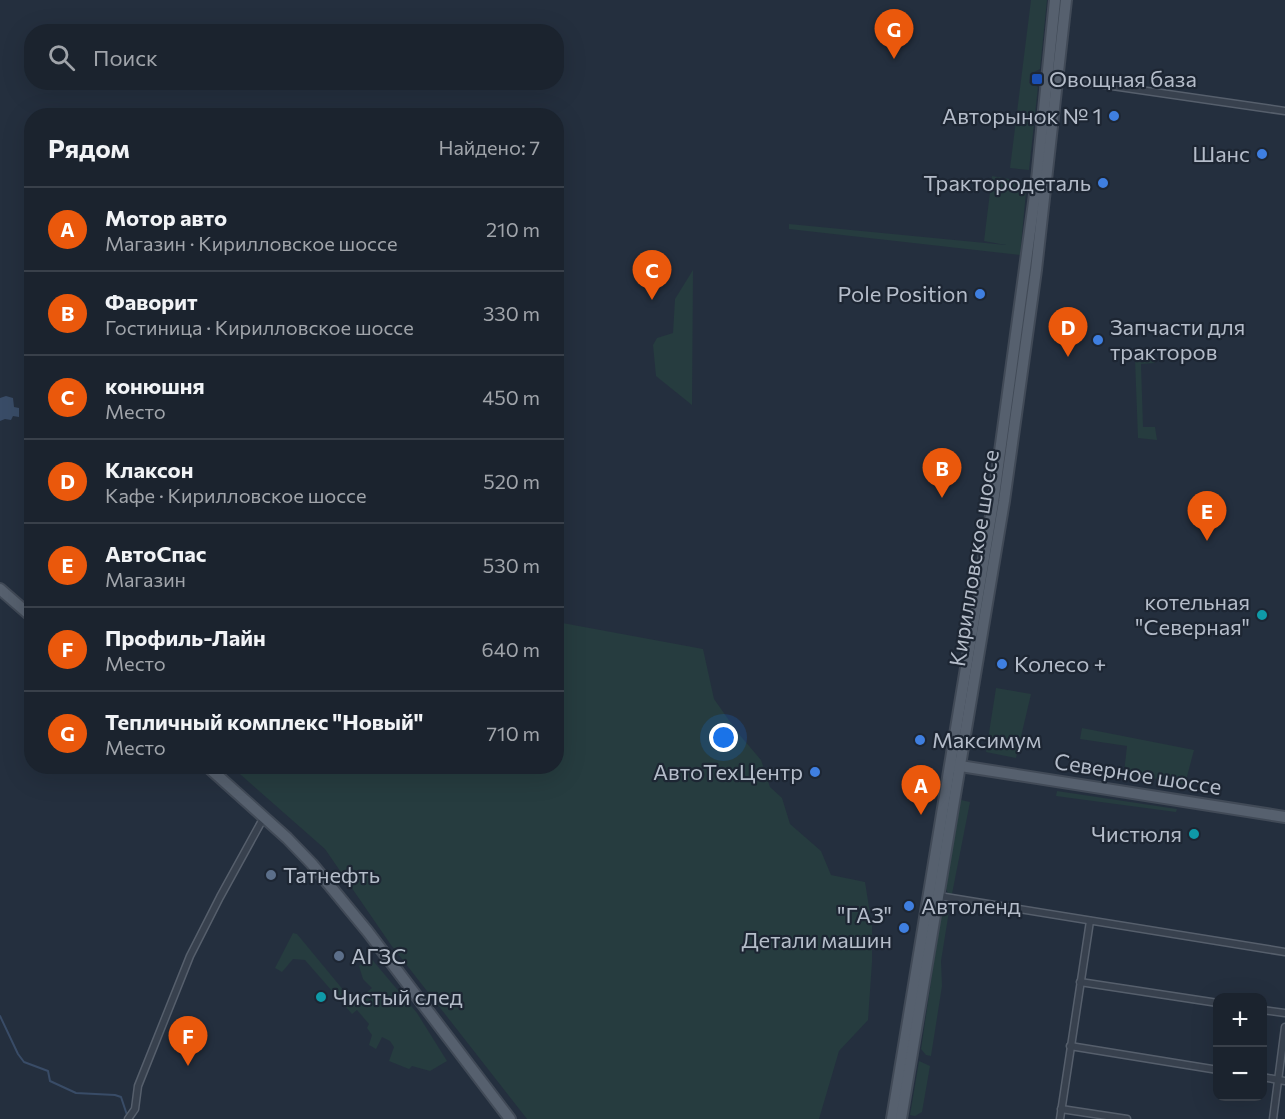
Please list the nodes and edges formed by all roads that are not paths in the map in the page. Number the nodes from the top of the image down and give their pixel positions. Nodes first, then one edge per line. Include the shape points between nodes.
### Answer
1 (1055, 0) edge
2 (1066, 0) edge
3 (1052, 78) junction
4 (1285, 111) edge
5 (0, 589) edge
6 (24, 610) edge
7 (955, 766) junction
8 (216, 774) edge
9 (264, 817) junction
10 (1285, 817) edge
11 (939, 896) junction
12 (1090, 921) junction
13 (1285, 952) edge
14 (1080, 982) junction
15 (1213, 1002) edge
16 (1267, 1011) edge
17 (1285, 1013) edge
18 (1285, 1027) edge
19 (1070, 1046) junction
20 (1213, 1069) edge
21 (1267, 1078) edge
22 (1282, 1080) edge
23 (1061, 1109) junction
24 (128, 1119) edge
25 (510, 1119) edge
26 (892, 1119) edge
27 (901, 1119) edge
28 (1060, 1119) edge
29 (1127, 1119) edge
30 (1273, 1119) edge

1 - 3 main road, Кирилловское шоссе
2 - 3 main road, Кирилловское шоссе
3 - 4 street
3 - 7 main road, Кирилловское шоссе via 1025,358 1004,501
5 - 6 main road
7 - 10 main road, Северное шоссе
7 - 11 main road, Кирилловское шоссе
7 - 26 main road, Кирилловское шоссе
8 - 9 main road
9 - 24 street via 190,956
9 - 25 main road via 312,864 368,932
11 - 12 street
11 - 27 main road, Кирилловское шоссе
12 - 13 street
12 - 14 street
14 - 15 street
14 - 19 street
16 - 17 street
18 - 22 street
19 - 20 street
19 - 23 street
21 - 22 street
22 - 30 street
23 - 28 street
23 - 29 street

